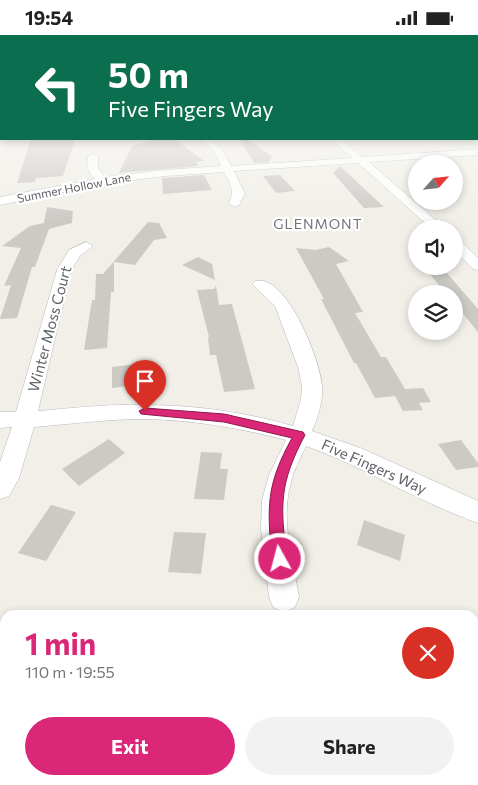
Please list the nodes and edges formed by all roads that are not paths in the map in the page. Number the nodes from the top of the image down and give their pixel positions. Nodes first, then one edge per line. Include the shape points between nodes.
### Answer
1 (218, 151) edge
2 (350, 151) edge
3 (466, 151) edge
4 (92, 157) dead end
5 (360, 160) junction
6 (227, 168) junction
7 (103, 181) junction
8 (0, 201) edge
9 (235, 203) dead end
10 (430, 220) edge
11 (86, 246) dead end
12 (463, 251) edge
13 (478, 266) edge
14 (260, 284) dead end
15 (0, 420) edge
16 (25, 420) junction
17 (299, 435) junction
18 (0, 489) edge
19 (478, 512) edge
20 (284, 597) dead end

1 - 6 street
2 - 5 street
3 - 5 street, Summer Hollow Lane
4 - 7 street via 94,173
5 - 6 street, Summer Hollow Lane
5 - 10 street
6 - 7 street, Summer Hollow Lane
6 - 9 street via 239,194
7 - 8 street, Summer Hollow Lane
11 - 16 street, Winter Moss Court via 74,253 64,270
12 - 13 street
14 - 17 street via 272,291 285,308 308,369 311,403
15 - 16 street, Five Fingers Way
16 - 17 street, Five Fingers Way via 145,411 224,418
16 - 18 street, Winter Moss Court via 7,478
17 - 19 street, Five Fingers Way via 338,448
17 - 20 street via 285,461 277,488 275,521

